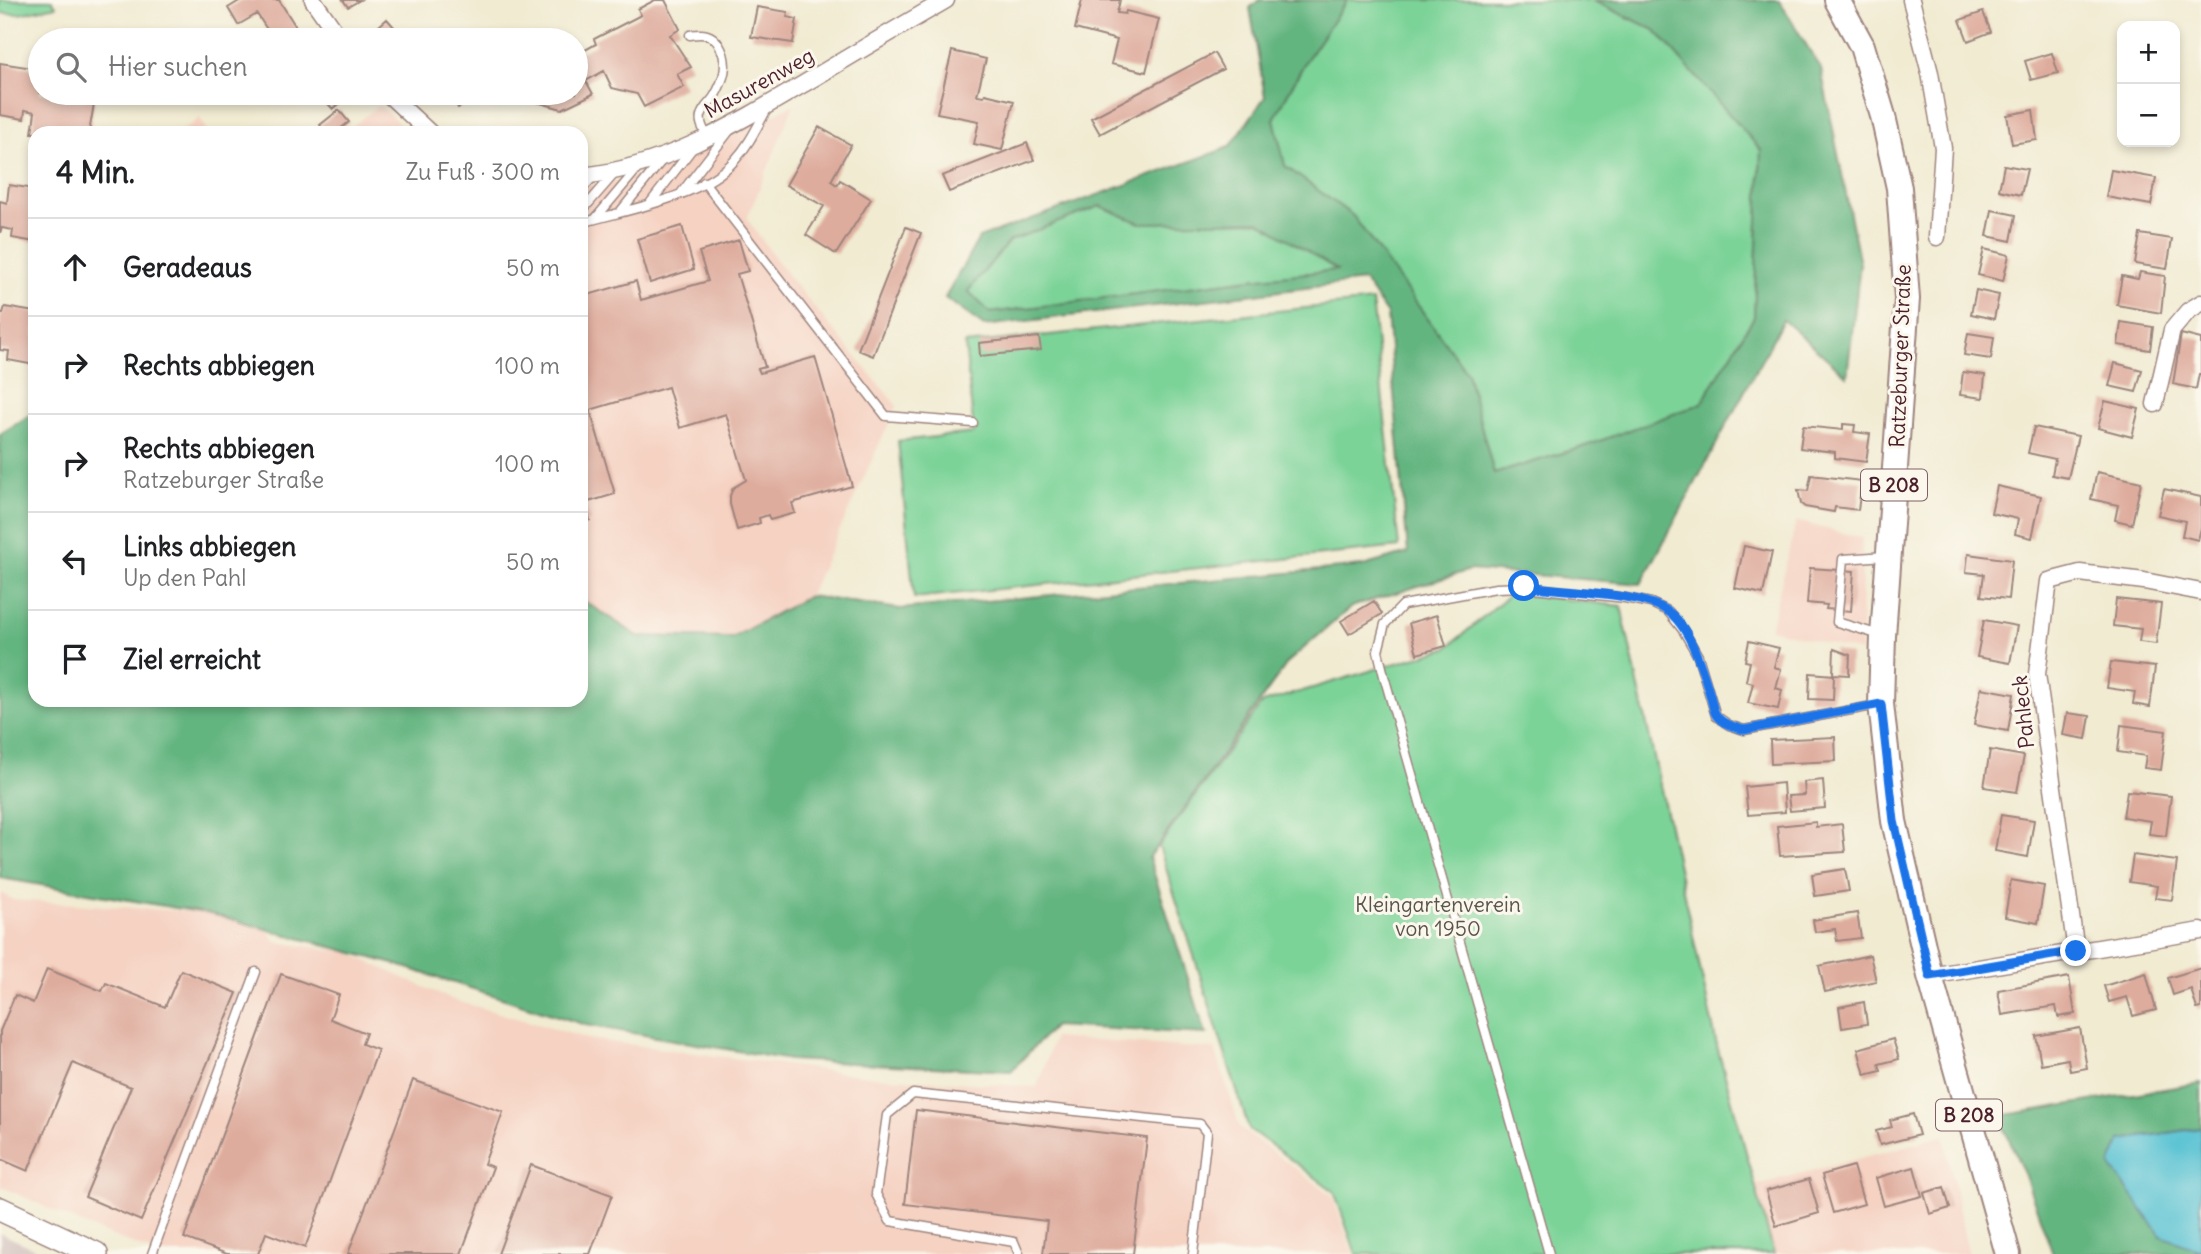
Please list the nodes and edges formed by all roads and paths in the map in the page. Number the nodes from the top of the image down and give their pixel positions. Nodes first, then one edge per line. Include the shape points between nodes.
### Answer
1 (313, 0) edge
2 (946, 0) edge
3 (1837, 0) edge
4 (1911, 0) edge
5 (333, 28) edge
6 (690, 35) dead end
7 (770, 103) junction
8 (400, 105) edge
9 (737, 121) junction
10 (422, 126) edge
11 (703, 139) junction
12 (667, 154) junction
13 (641, 164) junction
14 (618, 170) junction
15 (588, 175) edge
16 (704, 182) junction
17 (680, 194) junction
18 (650, 203) junction
19 (588, 204) edge
20 (620, 212) junction
21 (595, 219) junction
22 (588, 221) edge
23 (1937, 237) dead end
24 (2201, 303) edge
25 (2155, 404) dead end
26 (973, 423) dead end
27 (1888, 556) junction
28 (2201, 592) edge
29 (1883, 636) junction
30 (1881, 704) junction
31 (2201, 931) edge
32 (2076, 951) junction
33 (256, 972) dead end
34 (1930, 976) junction
35 (0, 1209) edge
36 (96, 1254) edge
37 (152, 1254) edge
38 (1019, 1254) edge
39 (1193, 1254) edge
40 (1549, 1254) edge
41 (2008, 1254) edge

1 - 5 street
2 - 7 street, Masurenweg
3 - 27 main road, Ratzeburger Straße / B 208 via 1862,46 1899,188 1907,299
4 - 23 street via 1943,148
6 - 11 lane via 703,33 715,38 726,67 700,117
7 - 9 street, Masurenweg
7 - 16 lane via 735,161
8 - 10 street
9 - 11 street, Masurenweg
9 - 17 lane
11 - 12 street, Masurenweg
11 - 18 lane
12 - 13 street, Masurenweg
12 - 20 lane
13 - 14 street, Masurenweg
13 - 21 lane
14 - 15 street, Masurenweg
14 - 19 lane
16 - 17 lane
16 - 26 lane via 886,416
17 - 18 lane
18 - 20 lane
20 - 21 lane
21 - 22 lane
24 - 25 street via 2172,330
27 - 29 main road, Ratzeburger Straße / B 208
27 - 29 lane via 1843,558 1837,622
28 - 32 street, Pahleck via 2080,573 2049,581 2037,674
29 - 30 main road, Ratzeburger Straße / B 208
30 - 34 main road, Ratzeburger Straße / B 208 via 1894,821
30 - 40 lane via 1764,728 1744,730 1729,725 1716,716 1698,656 1668,611 1651,603 1602,595 1496,587 1404,606 1385,624 1378,651 1384,676
31 - 32 street
32 - 34 street
33 - 37 lane
34 - 41 main road, Ratzeburger Straße / B 208
35 - 36 main road
38 - 39 lane via 1014,1242 890,1221 876,1194 887,1115 913,1094 1200,1124 1207,1133

